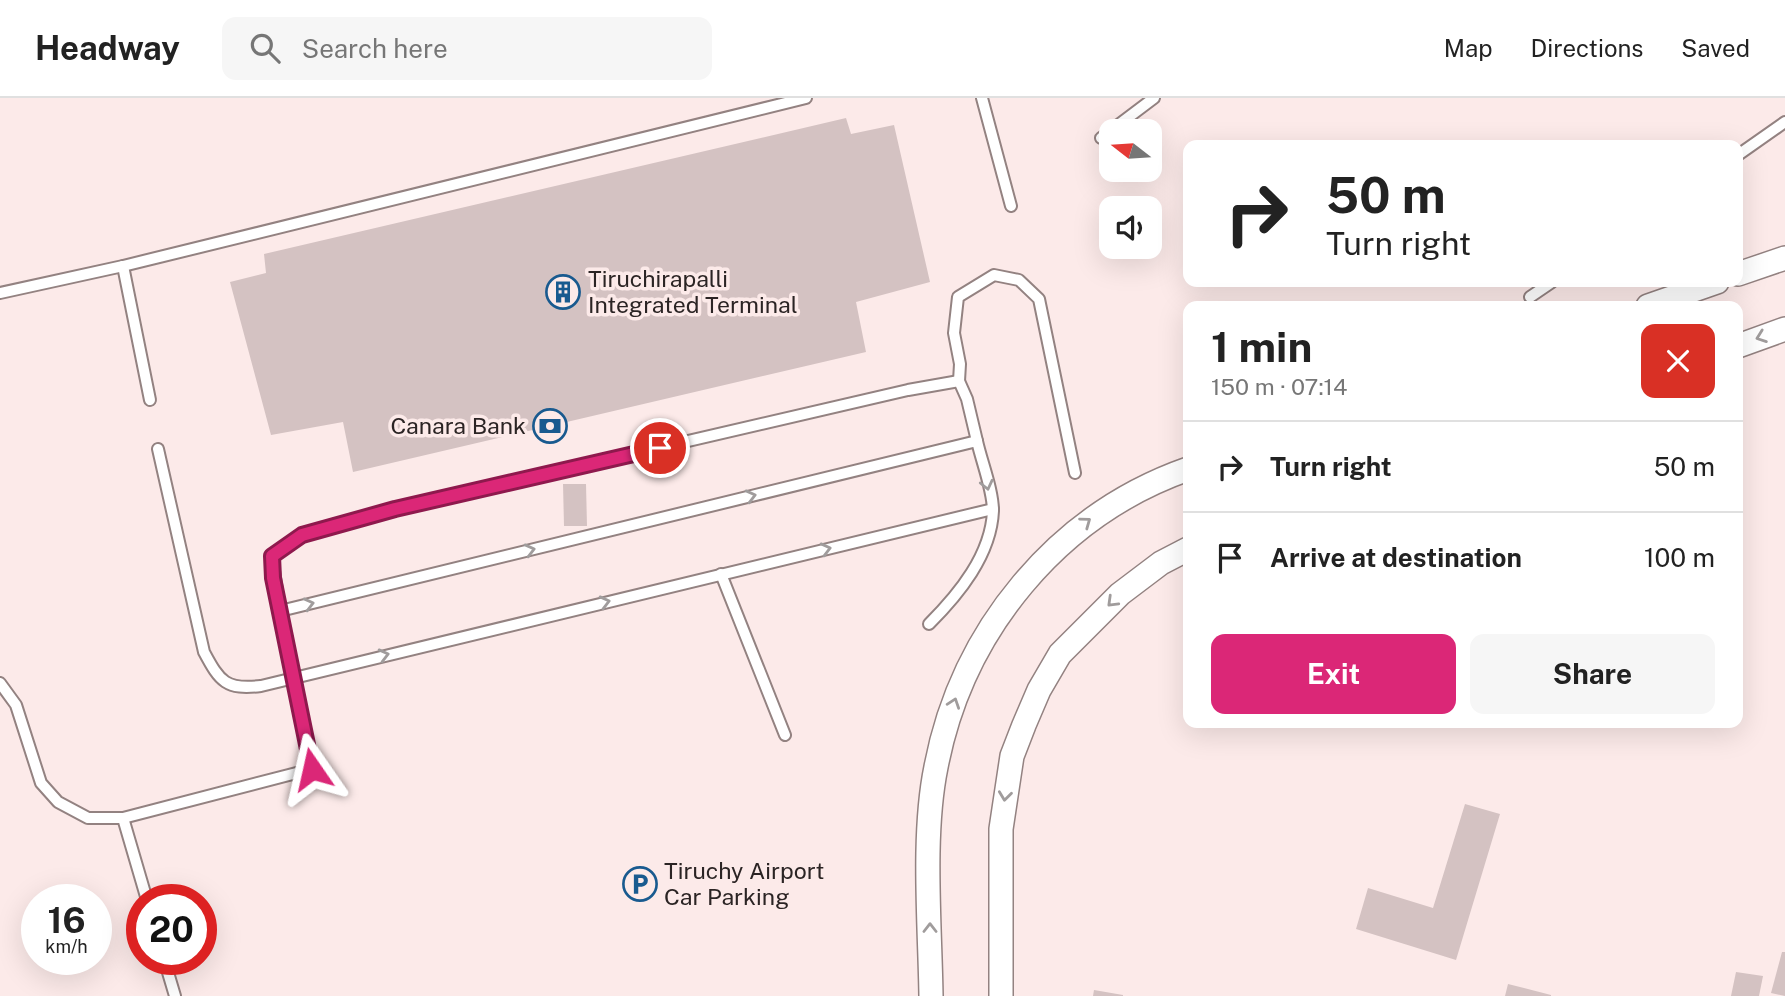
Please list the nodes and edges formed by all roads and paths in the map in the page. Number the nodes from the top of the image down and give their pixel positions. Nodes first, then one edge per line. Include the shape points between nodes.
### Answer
1 (806, 98) edge
2 (982, 98) edge
3 (1154, 98) edge
4 (1126, 119) edge
5 (1785, 122) edge
6 (1743, 151) edge
7 (1012, 206) dead end
8 (1785, 258) edge
9 (123, 266) junction
10 (1743, 272) edge
11 (1545, 287) edge
12 (1703, 287) edge
13 (0, 293) edge
14 (1530, 297) dead end
15 (1662, 301) edge
16 (1785, 328) edge
17 (1743, 344) edge
18 (959, 381) junction
19 (150, 400) dead end
20 (977, 441) junction
21 (159, 449) dead end
22 (1183, 471) edge
23 (1075, 473) dead end
24 (993, 509) junction
25 (1183, 552) edge
26 (721, 575) junction
27 (280, 611) junction
28 (929, 624) dead end
29 (294, 677) junction
30 (0, 683) edge
31 (785, 735) dead end
32 (122, 818) junction
33 (142, 884) edge
34 (169, 975) edge
35 (175, 996) edge
36 (931, 996) edge
37 (1001, 996) edge

1 - 9 lane
2 - 7 lane
3 - 4 lane
5 - 6 lane
8 - 10 street
9 - 13 lane
9 - 19 lane
11 - 14 lane
12 - 15 street
16 -> 17 street
18 - 20 lane
18 - 23 lane via 954,333 958,297 993,275 1019,281 1038,299
18 - 27 lane via 408,506 302,535 272,556
20 -> 24 lane
27 -> 20 lane
21 - 29 lane via 204,653 217,677 239,688
36 -> 22 street via 935,768 970,662 1028,577 1082,525 1142,487
26 -> 24 lane
24 - 28 lane via 989,533 973,570 953,601
25 -> 37 street via 1120,594 1060,654 1024,724 1012,756 1001,829
29 -> 26 lane
26 - 31 lane
27 - 29 lane
29 - 32 lane via 312,769
30 - 32 lane via 16,705 41,783 58,802 88,818
32 - 33 lane
34 - 35 lane

